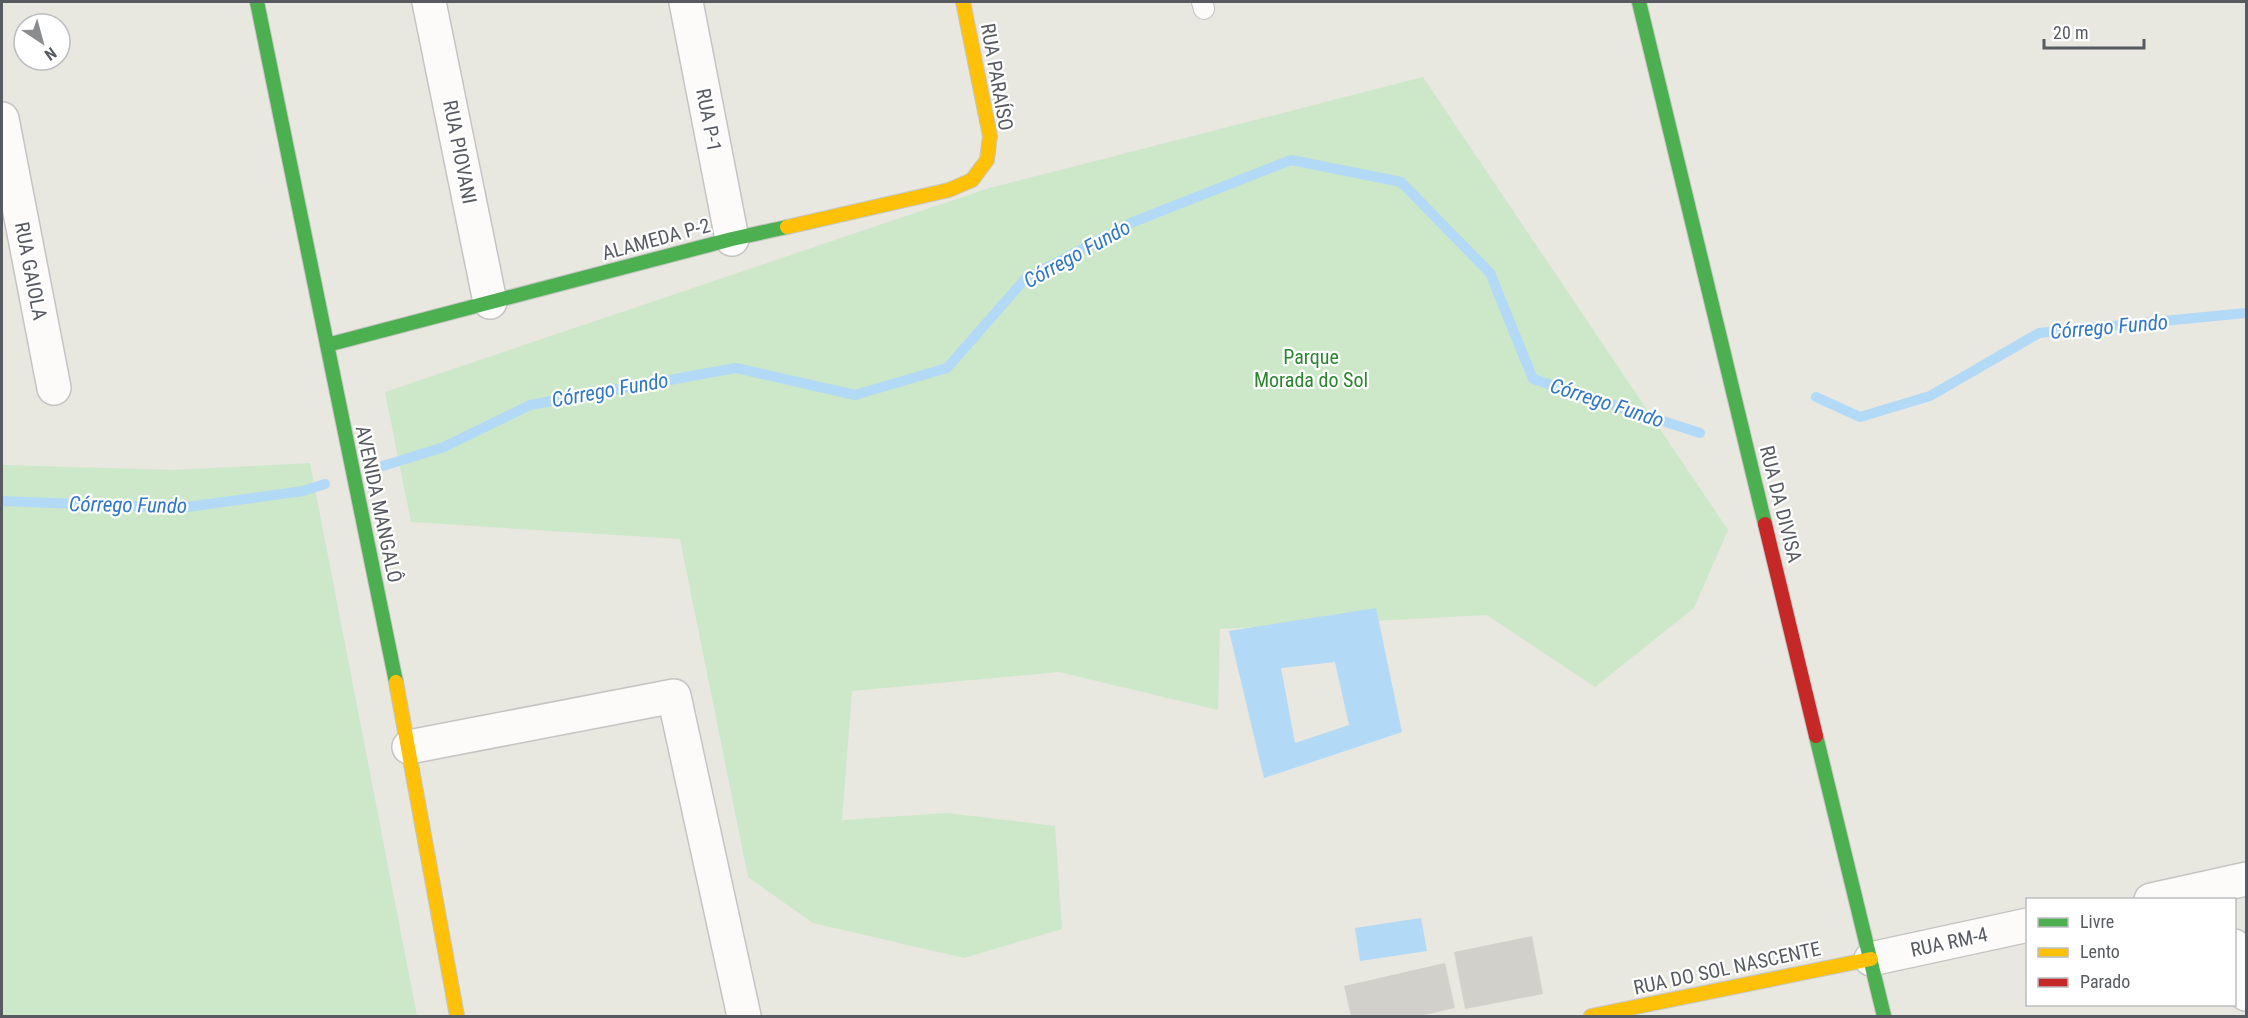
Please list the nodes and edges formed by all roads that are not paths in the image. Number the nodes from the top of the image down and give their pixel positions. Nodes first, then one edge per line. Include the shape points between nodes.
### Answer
1 (256, 2) edge
2 (429, 2) edge
3 (686, 2) edge
4 (963, 2) edge
5 (1639, 2) edge
6 (2, 119) edge
7 (987, 160) joint
8 (732, 239) junction
9 (489, 302) junction
10 (327, 345) junction
11 (54, 388) dead end
12 (409, 747) junction
13 (2230, 888) edge
14 (2164, 898) edge
15 (2026, 925) edge
16 (2236, 950) edge
17 (1871, 958) junction
18 (2247, 994) edge
19 (1664, 1009) edge
20 (457, 1017) edge
21 (744, 1017) edge
22 (1592, 1017) edge
23 (1884, 1017) edge

1 - 10 street, AVENIDA MANGALÔ
2 - 9 street, RUA PIOVANI
3 - 8 street, RUA P-1
4 - 7 street, RUA PARAÍSO via 990,136
5 - 17 street, RUA DA DIVISA
6 - 11 street, RUA GAIOLA
7 - 8 street, ALAMEDA P-2 via 972,180 949,190
8 - 9 street, ALAMEDA P-2
9 - 10 street, ALAMEDA P-2
10 - 12 street, AVENIDA MANGALÔ
12 - 20 street, AVENIDA MANGALÔ
12 - 21 street via 674,696
13 - 14 street
15 - 17 street, RUA RM-4
16 - 18 street
17 - 19 street, RUA DO SOL NASCENTE
17 - 23 street, RUA DA DIVISA
19 - 22 street, RUA DO SOL NASCENTE

